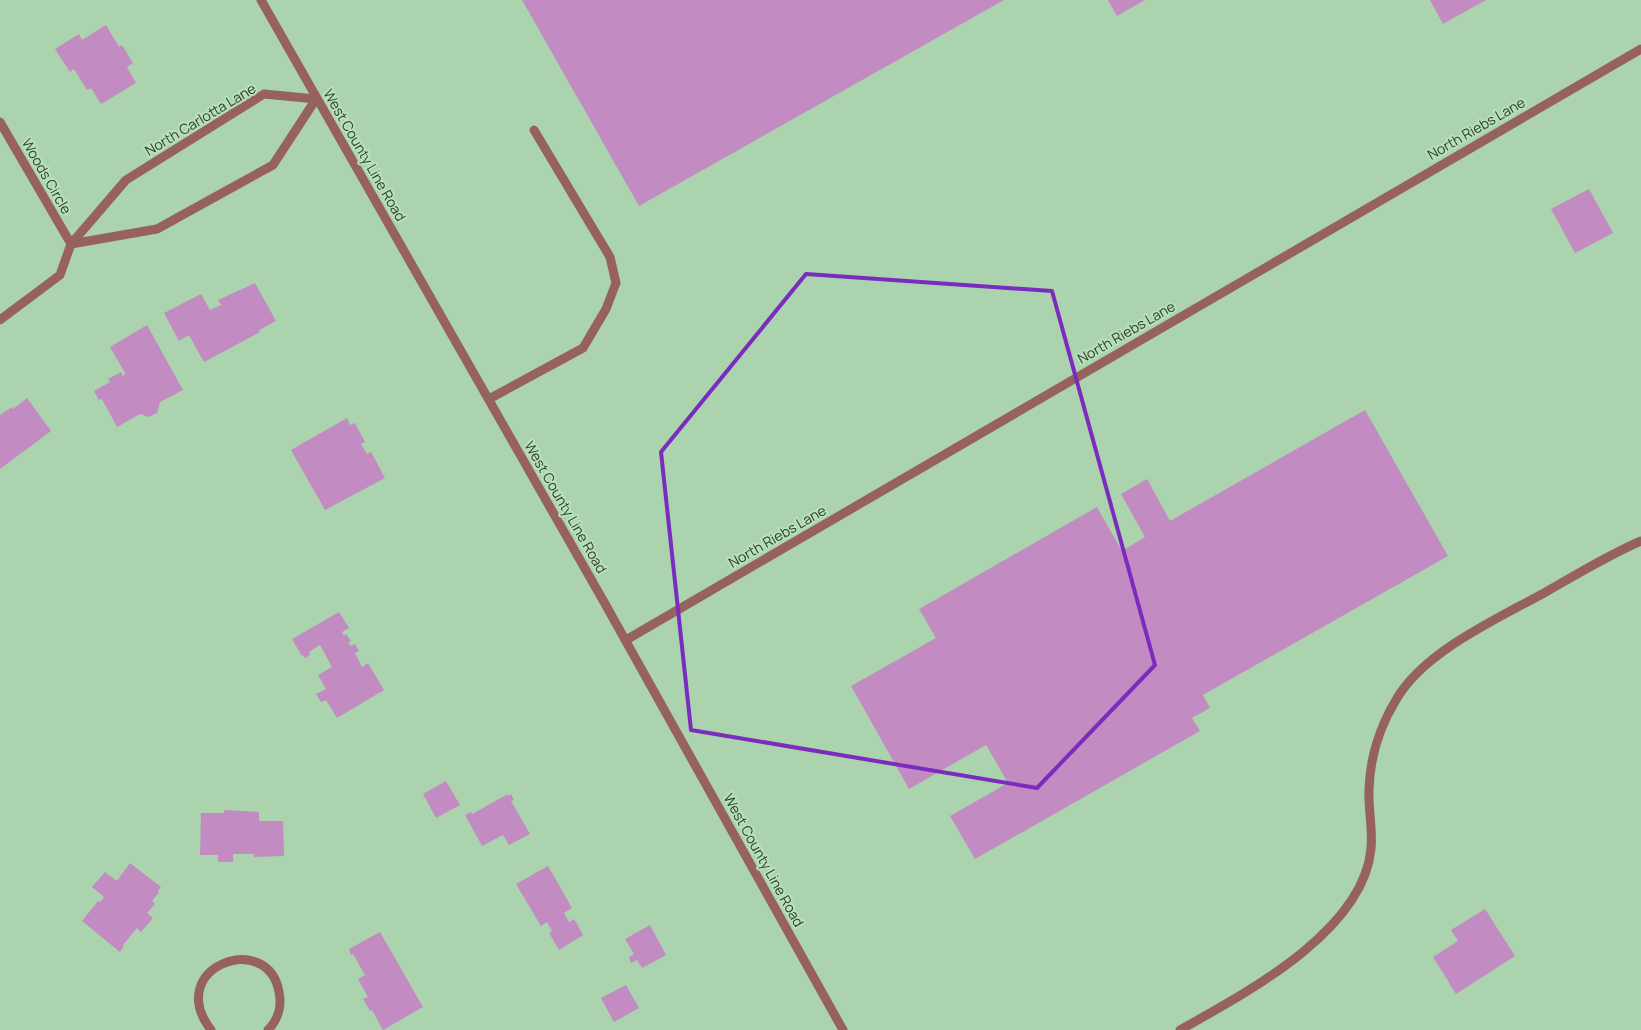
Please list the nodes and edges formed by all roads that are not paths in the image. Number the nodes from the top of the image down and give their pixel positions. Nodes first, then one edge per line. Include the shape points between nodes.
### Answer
1 (261, 0) edge
2 (1641, 49) edge
3 (316, 99) junction
4 (0, 122) edge
5 (534, 130) dead end
6 (70, 244) junction
7 (0, 320) edge
8 (488, 399) junction
9 (1641, 541) edge
10 (626, 640) junction
11 (211, 1030) edge
12 (268, 1030) edge
13 (843, 1030) edge
14 (1180, 1030) edge

1 - 3 street, West County Line Road
2 - 10 street, North Riebs Lane
3 - 6 street, North Carlotta Lane via 264,94 126,180
3 - 6 street via 273,166 157,229
3 - 8 street, West County Line Road
4 - 6 street, Woods Circle
5 - 8 street via 610,257 616,283 606,309 584,348
6 - 7 street, North Carlotta Lane via 60,276
8 - 10 street, West County Line Road
9 - 14 street via 1497,619 1418,671 1397,698 1376,746 1369,788 1371,850 1366,872 1349,903 1329,929 1289,964
10 - 13 street, West County Line Road
11 - 12 street via 199,1008 203,980 223,962 236,959 262,965 278,986 279,1012

